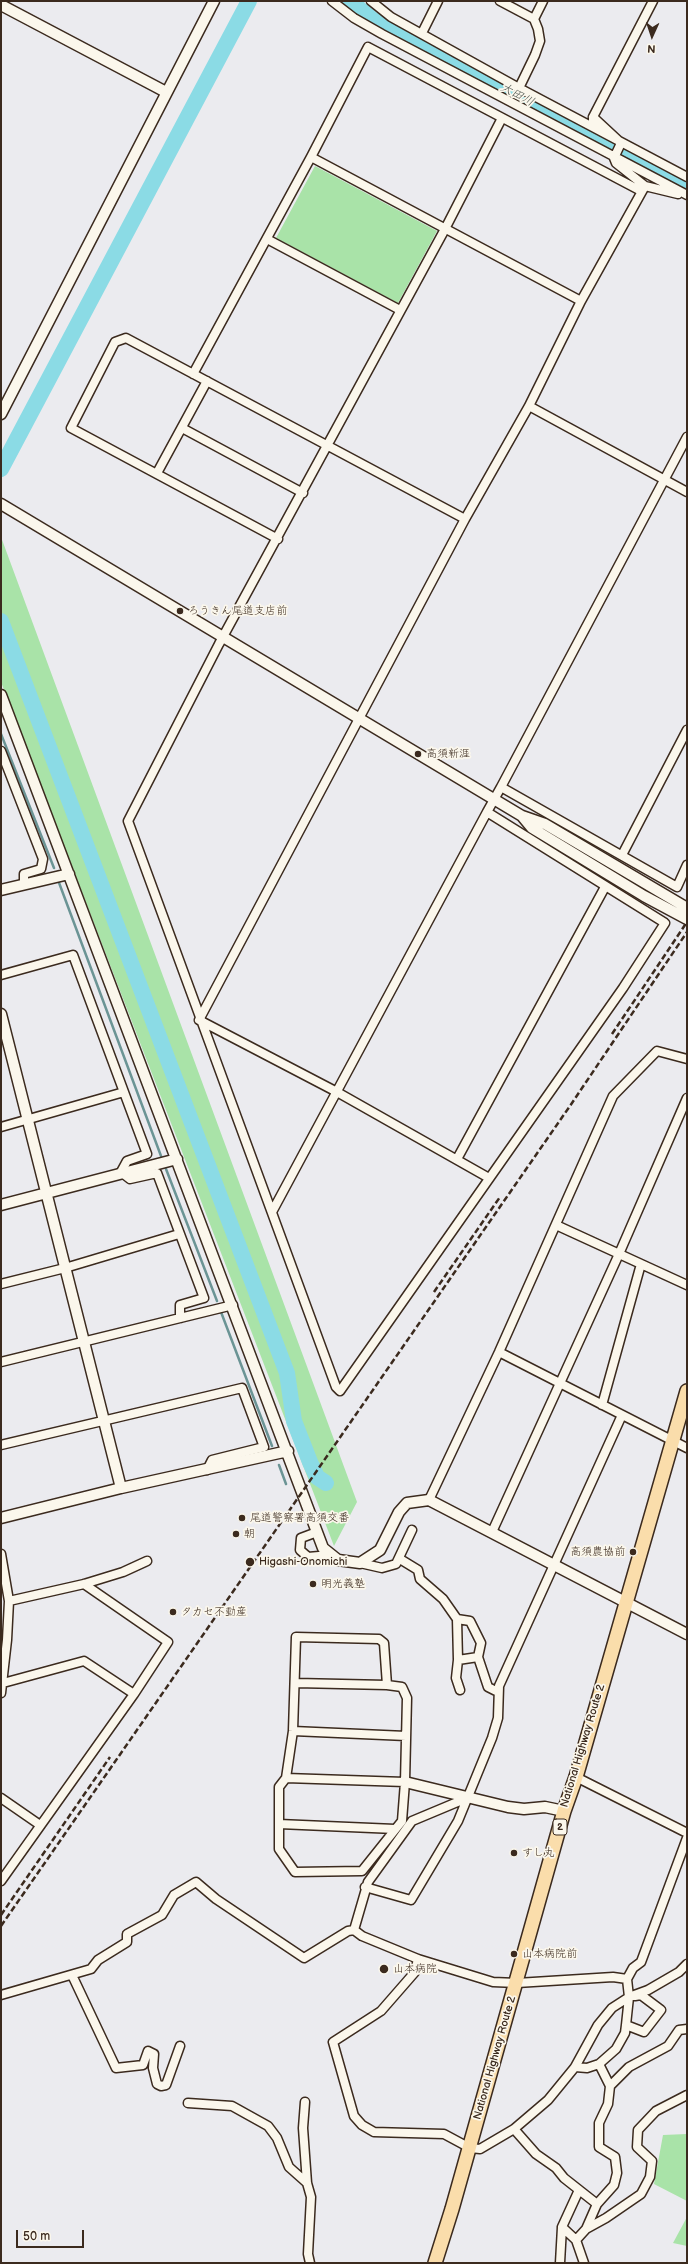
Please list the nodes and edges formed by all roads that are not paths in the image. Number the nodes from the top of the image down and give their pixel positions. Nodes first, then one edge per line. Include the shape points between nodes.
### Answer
1 (214, 1) edge
2 (332, 1) edge
3 (371, 1) edge
4 (438, 1) edge
5 (500, 1) edge
6 (543, 1) edge
7 (653, 1) edge
8 (1, 5) edge
9 (534, 19) junction
10 (422, 33) junction
11 (519, 88) junction
12 (166, 92) junction
13 (593, 117) junction
14 (502, 118) junction
15 (594, 128) junction
16 (621, 144) junction
17 (615, 156) junction
18 (311, 157) junction
19 (687, 177) edge
20 (643, 188) junction
21 (686, 194) edge
22 (445, 229) junction
23 (266, 239) junction
24 (581, 301) junction
25 (400, 310) junction
26 (193, 374) junction
27 (207, 381) junction
28 (529, 406) junction
29 (1, 414) edge
30 (182, 428) junction
31 (687, 438) edge
32 (328, 446) junction
33 (157, 473) junction
34 (664, 480) junction
35 (687, 492) edge
36 (303, 493) junction
37 (1, 504) edge
38 (465, 518) junction
39 (278, 539) junction
40 (224, 637) junction
41 (1, 695) edge
42 (360, 719) junction
43 (687, 730) edge
44 (1, 751) edge
45 (501, 787) junction
46 (494, 799) junction
47 (487, 812) junction
48 (522, 816) junction
49 (622, 855) junction
50 (687, 865) edge
51 (69, 874) junction
52 (24, 884) junction
53 (605, 887) junction
54 (1, 890) edge
55 (687, 908) edge
56 (687, 919) edge
57 (1, 975) edge
58 (1, 1014) edge
59 (200, 1020) junction
60 (5, 1048) edge
61 (687, 1059) edge
62 (124, 1092) junction
63 (337, 1092) junction
64 (687, 1098) edge
65 (27, 1121) junction
66 (1, 1127) edge
67 (177, 1159) junction
68 (457, 1159) junction
69 (121, 1172) junction
70 (489, 1178) junction
71 (46, 1195) junction
72 (1, 1206) edge
73 (272, 1212) junction
74 (556, 1225) junction
75 (179, 1234) junction
76 (619, 1254) junction
77 (641, 1264) junction
78 (65, 1268) junction
79 (1, 1284) edge
80 (687, 1284) edge
81 (233, 1305) junction
82 (180, 1318) junction
83 (83, 1342) junction
84 (499, 1352) junction
85 (1, 1362) edge
86 (560, 1383) junction
87 (687, 1391) edge
88 (602, 1405) junction
89 (622, 1416) junction
90 (104, 1420) junction
91 (673, 1441) junction
92 (1, 1445) edge
93 (687, 1448) edge
94 (288, 1451) junction
95 (207, 1470) junction
96 (121, 1488) junction
97 (429, 1500) junction
98 (1, 1518) edge
99 (412, 1530) dead end
100 (316, 1532) junction
101 (492, 1532) junction
102 (1, 1554) edge
103 (330, 1555) junction
104 (400, 1559) junction
105 (147, 1561) dead end
106 (360, 1563) junction
107 (553, 1565) junction
108 (84, 1584) junction
109 (9, 1601) junction
110 (625, 1602) junction
111 (457, 1619) junction
112 (687, 1634) edge
113 (478, 1657) junction
114 (458, 1660) junction
115 (3, 1683) junction
116 (296, 1683) junction
117 (387, 1685) junction
118 (460, 1690) dead end
119 (498, 1692) junction
120 (1, 1693) edge
121 (134, 1694) junction
122 (294, 1731) junction
123 (406, 1736) junction
124 (576, 1777) junction
125 (286, 1778) junction
126 (405, 1782) junction
127 (1, 1798) edge
128 (467, 1798) junction
129 (564, 1811) junction
130 (279, 1824) junction
131 (40, 1825) junction
132 (394, 1829) junction
133 (687, 1833) edge
134 (687, 1838) edge
135 (1, 1881) edge
136 (365, 1887) junction
137 (354, 1930) junction
138 (418, 1960) junction
139 (687, 1964) edge
140 (72, 1974) junction
141 (627, 1979) junction
142 (517, 1983) junction
143 (1, 1995) edge
144 (628, 1997) junction
145 (626, 2024) junction
146 (687, 2029) edge
147 (180, 2046) dead end
148 (599, 2064) junction
149 (575, 2067) junction
150 (610, 2086) junction
151 (687, 2095) edge
152 (305, 2102) dead end
153 (188, 2103) dead end
154 (514, 2129) junction
155 (470, 2148) junction
156 (307, 2183) junction
157 (579, 2190) junction
158 (597, 2204) junction
159 (562, 2227) junction
160 (586, 2228) junction
161 (576, 2240) junction
162 (310, 2263) edge
163 (434, 2263) edge
164 (560, 2263) edge
165 (584, 2263) edge

1 - 12 street
2 - 17 street via 354,18 382,34
3 - 10 street via 391,17
4 - 10 street
5 - 9 street
6 - 9 street
7 - 13 street
8 - 12 street
9 - 11 street via 540,41
10 - 11 street
11 - 15 street
12 - 29 street
13 - 15 street
13 - 16 street
14 - 18 street via 368,47
14 - 20 street
14 - 22 street
15 - 16 street
16 - 17 street
16 - 19 street
17 - 20 street via 616,163
17 - 21 street
18 - 22 street
18 - 23 street
20 - 21 street
20 - 24 street
22 - 24 street
22 - 25 street
23 - 25 street
23 - 26 street
24 - 28 street
25 - 32 street
26 - 27 street
26 - 33 street via 126,338 115,342 71,428
27 - 30 street
27 - 32 street
28 - 34 street
28 - 38 street
30 - 33 street
30 - 36 street
31 - 34 street
32 - 36 street
32 - 38 street
33 - 39 street
34 - 35 street
34 - 45 street
36 - 39 street
37 - 40 street
38 - 42 street
39 - 40 street
40 - 42 street
40 - 59 street via 128,822
41 - 51 street
42 - 46 street
42 - 59 street
43 - 49 street
44 - 52 street via 43,859 41,869 24,874
45 - 46 street
45 - 49 street
46 - 47 street
46 - 48 street
47 - 53 street
47 - 63 street
48 - 55 street via 545,824
48 - 56 street via 532,828
49 - 50 street via 677,888
51 - 52 street
51 - 67 street
52 - 54 street
53 - 68 street
53 - 70 street via 665,923 623,988
57 - 62 street via 73,954
58 - 60 street
59 - 63 street
59 - 73 street
60 - 65 street
61 - 74 street via 657,1051 613,1096
62 - 65 street
62 - 69 street via 148,1154 127,1160
63 - 68 street
63 - 73 street
64 - 76 street
65 - 66 street
65 - 71 street
67 - 69 street
67 - 81 street
68 - 70 street
69 - 71 street
69 - 75 street via 130,1179 157,1172
70 - 73 street via 340,1391 336,1387
71 - 72 street
71 - 78 street
74 - 76 street
74 - 84 street
75 - 78 street
75 - 82 street via 204,1298 180,1305
76 - 77 street
76 - 86 street
77 - 80 street
77 - 88 street
78 - 79 street
78 - 83 street
81 - 82 street
81 - 94 street
82 - 83 street
83 - 85 street
83 - 90 street
84 - 86 street
84 - 97 street
86 - 88 street
86 - 101 street
87 - 91 highway, National Highway Route 2 / 2
88 - 89 street
89 - 91 street
89 - 107 street
90 - 92 street
90 - 95 street via 242,1388 264,1447 212,1460
90 - 96 street
91 - 93 street
91 - 110 highway, National Highway Route 2 / 2
94 - 95 street
94 - 100 street
95 - 96 street
96 - 98 street
97 - 101 street
97 - 106 street via 407,1503 399,1512 380,1550
99 - 104 street
100 - 103 street via 323,1548
100 - 103 street via 301,1538 300,1550 308,1557
101 - 107 street
102 - 109 street
103 - 106 street via 344,1561
104 - 106 street via 396,1564 382,1568
104 - 111 street via 418,1570 420,1579 443,1599
105 - 108 street via 123,1572
107 - 110 street
107 - 119 street
108 - 109 street
108 - 121 street via 168,1642
109 - 115 street
110 - 112 street
110 - 124 highway, National Highway Route 2 / 2
111 - 113 street via 470,1620 481,1643
111 - 114 street
113 - 114 street
113 - 119 street via 488,1687
114 - 118 street via 456,1678
115 - 120 street
115 - 121 street via 84,1661
116 - 117 street
116 - 117 street via 296,1638 379,1638 384,1644
116 - 122 street
117 - 123 street via 402,1687 407,1698
119 - 128 street via 498,1718
121 - 131 street
122 - 123 street
122 - 125 street
123 - 126 street
124 - 129 highway, National Highway Route 2 / 2
124 - 133 street
125 - 126 street
125 - 130 street via 279,1787
126 - 128 street
126 - 132 street via 402,1821
127 - 131 street
128 - 129 street via 508,1807 545,1807
128 - 136 street via 412,1821
128 - 136 street via 458,1821 411,1900
129 - 142 highway, National Highway Route 2 / 2
130 - 132 street
130 - 132 street via 279,1850 295,1872 362,1872
131 - 135 street
134 - 141 street via 641,1962 633,1968
136 - 137 street
137 - 138 street via 362,1936
137 - 140 street via 348,1931 304,1958 216,1899 196,1882 174,1895 162,1915 127,1934 126,1942 98,1960 91,1969
138 - 142 street via 493,1982
138 - 155 street via 415,1972 381,2011 332,2042 354,2116 362,2126 374,2132 444,2134
139 - 144 street via 679,1972 648,1990
140 - 143 street
140 - 147 street via 116,2068 143,2064 148,2051 154,2054 153,2068 158,2084 166,2085
141 - 142 street via 613,1977
141 - 144 street
142 - 155 highway, National Highway Route 2 / 2
144 - 145 street
144 - 145 street via 641,1994 661,2010 644,2032
144 - 149 street via 612,2008 598,2025
145 - 148 street via 625,2033 616,2050
146 - 150 street via 679,2030 668,2046 629,2067
148 - 149 street via 587,2068
148 - 150 street
149 - 154 street via 548,2100
150 - 158 street via 608,2104 599,2122 599,2147 615,2157 617,2173 614,2185
151 - 160 street via 656,2111 638,2130 637,2147 652,2161 650,2177 641,2194 606,2218
152 - 156 street via 302,2128
153 - 156 street via 232,2106 268,2126 277,2138 288,2167
154 - 155 street via 480,2149
154 - 157 street via 536,2154 556,2168
155 - 163 highway, National Highway Route 2 / 2
156 - 162 street via 311,2197 308,2254
157 - 158 street
157 - 159 street
158 - 160 street
159 - 161 street
159 - 164 street
160 - 161 street
161 - 165 street

